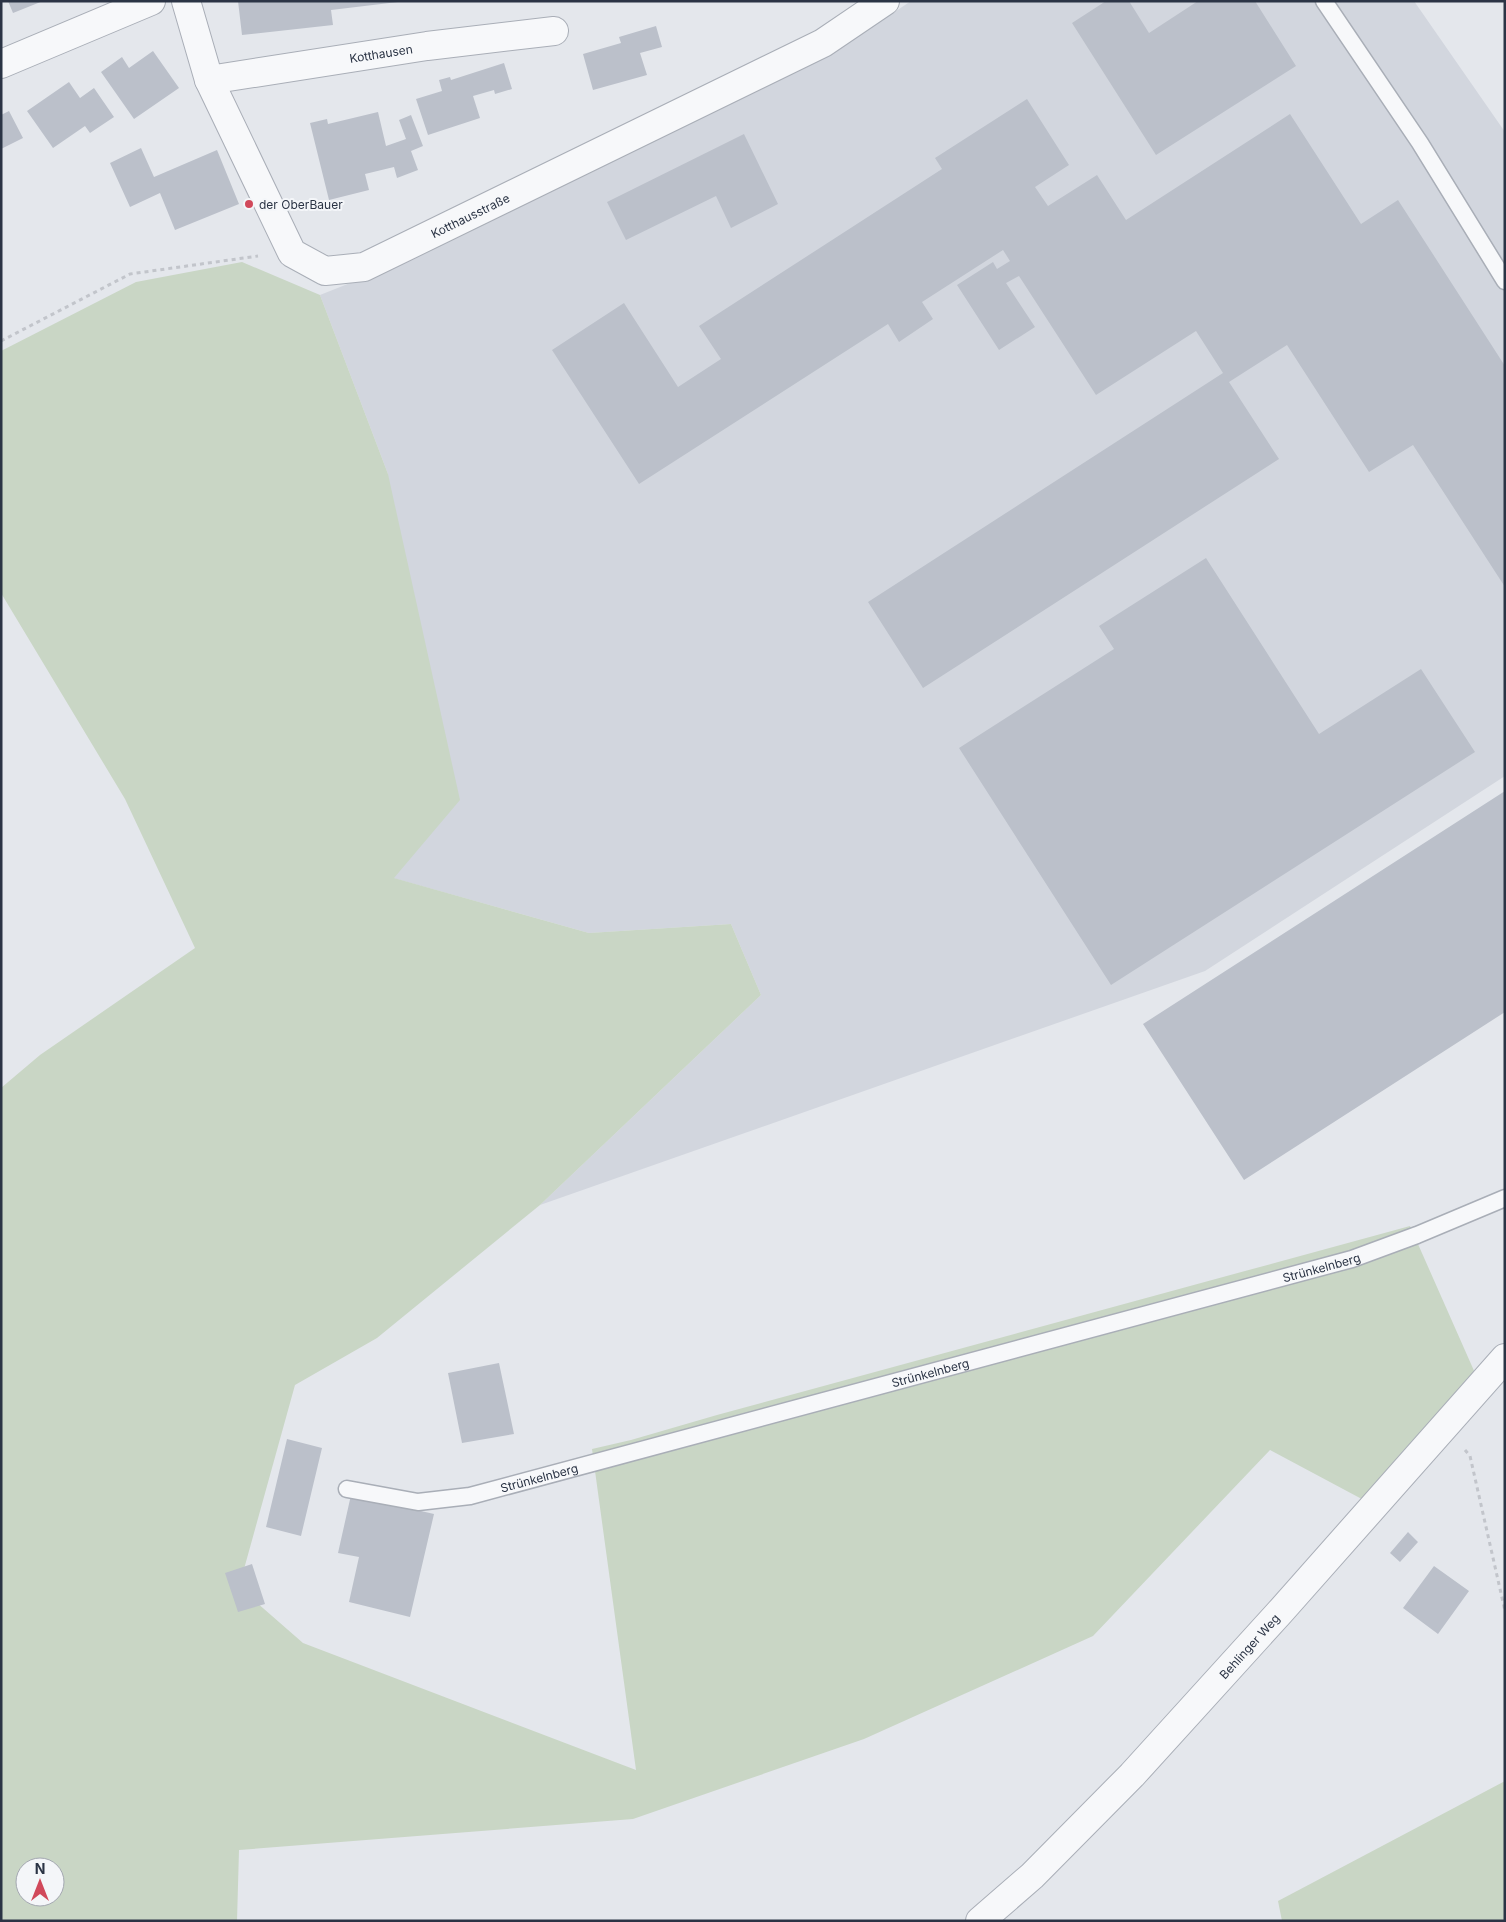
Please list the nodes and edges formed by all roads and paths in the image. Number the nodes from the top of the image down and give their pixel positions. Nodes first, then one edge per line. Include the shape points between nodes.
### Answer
1 (152, 1) edge
2 (186, 1) edge
3 (886, 1) edge
4 (1324, 1) edge
5 (554, 31) dead end
6 (1, 64) edge
7 (209, 80) junction
8 (292, 253) junction
9 (1505, 281) edge
10 (1, 340) edge
11 (1505, 1198) edge
12 (1505, 1358) edge
13 (1443, 1426) junction
14 (347, 1489) dead end
15 (1505, 1611) edge
16 (980, 1921) edge

1 - 6 street
2 - 7 street
3 - 8 street, Kotthausstraße via 823,43 364,267 326,271
4 - 9 lane via 1420,143
5 - 7 street, Kotthausen via 427,46
7 - 8 street
8 - 10 path via 231,258 130,274
11 - 14 lane, Strünkelnberg via 1352,1259 470,1496 418,1502
12 - 13 street, Behlinger Weg
13 - 15 path via 1470,1456
13 - 16 street, Behlinger Weg via 1132,1775 1032,1876

